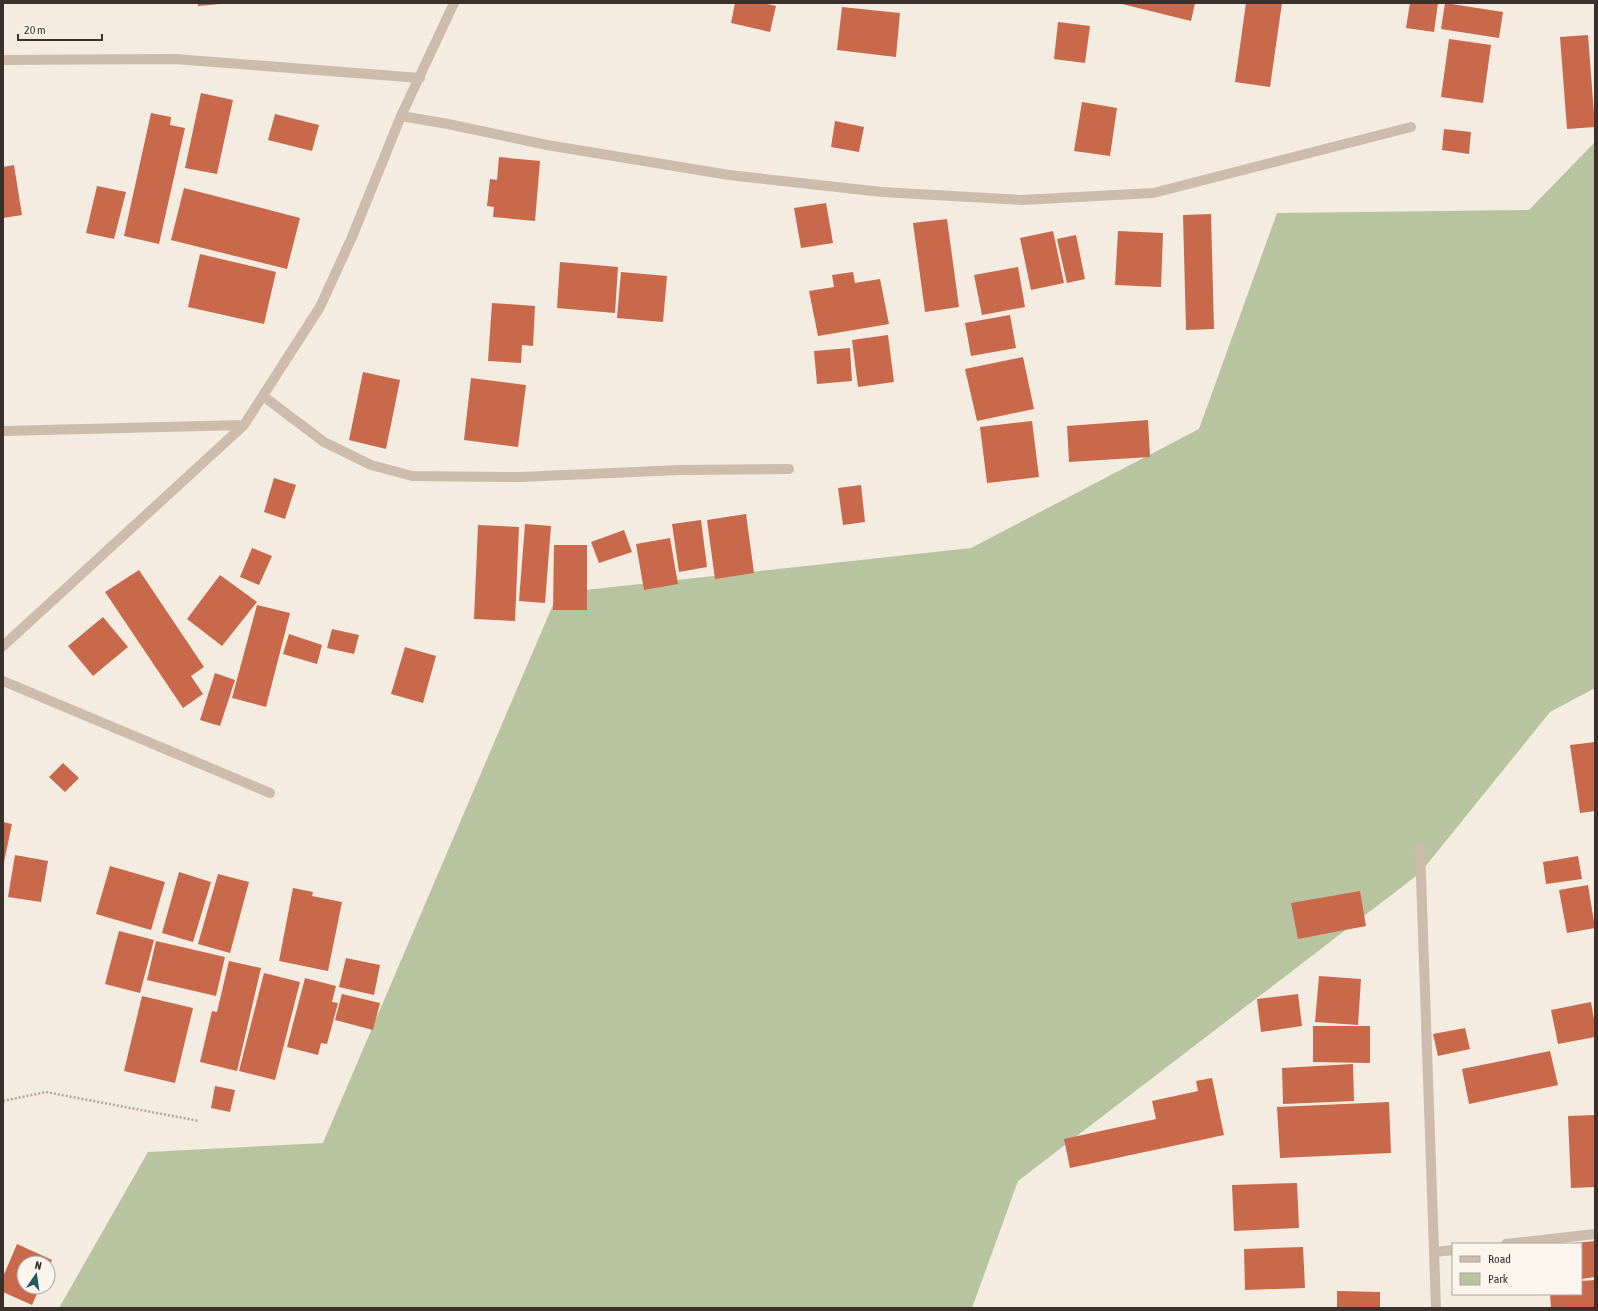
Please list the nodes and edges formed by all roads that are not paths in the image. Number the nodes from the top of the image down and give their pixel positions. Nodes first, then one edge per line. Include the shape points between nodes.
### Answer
1 (454, 3) edge
2 (3, 60) edge
3 (420, 78) junction
4 (401, 116) junction
5 (1411, 128) dead end
6 (263, 396) junction
7 (244, 425) junction
8 (3, 431) edge
9 (789, 469) dead end
10 (3, 646) edge
11 (3, 681) edge
12 (270, 793) dead end
13 (1420, 848) dead end
14 (1595, 1234) edge
15 (1515, 1243) edge
16 (1452, 1250) edge
17 (1435, 1252) junction
18 (1436, 1308) edge

1 - 3 street
2 - 3 street via 175,59
3 - 4 street
4 - 5 street via 547,145 729,175 882,192 1022,200 1153,193
4 - 6 street via 352,237 320,307
6 - 7 street
6 - 9 street via 324,442 371,465 412,476 520,477 680,470
7 - 8 street
7 - 10 street
11 - 12 street
13 - 17 street
14 - 15 street
16 - 17 street
17 - 18 street

